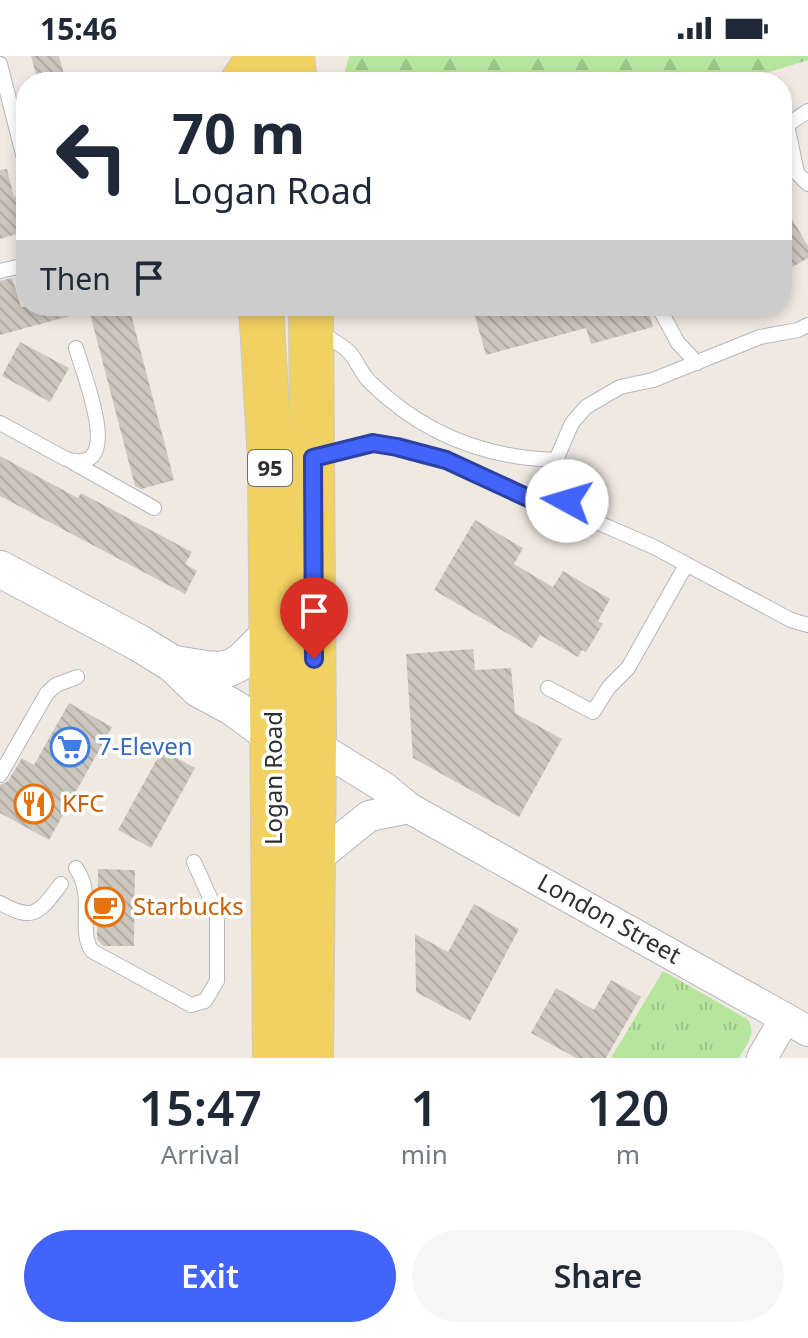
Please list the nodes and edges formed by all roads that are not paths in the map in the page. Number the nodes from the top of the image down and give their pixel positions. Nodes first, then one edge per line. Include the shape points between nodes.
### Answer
1 (0, 64) edge
2 (16, 127) edge
3 (792, 149) edge
4 (808, 184) edge
5 (262, 316) edge
6 (312, 316) edge
7 (663, 316) edge
8 (808, 325) edge
9 (76, 348) dead end
10 (697, 363) junction
11 (0, 423) edge
12 (313, 458) junction
13 (66, 459) junction
14 (556, 460) junction
15 (567, 501) junction
16 (154, 508) dead end
17 (686, 565) junction
18 (0, 569) edge
19 (808, 625) edge
20 (273, 630) junction
21 (173, 664) junction
22 (77, 677) dead end
23 (548, 688) dead end
24 (294, 741) junction
25 (0, 775) edge
26 (409, 808) junction
27 (194, 862) dead end
28 (311, 863) junction
29 (76, 868) dead end
30 (61, 884) dead end
31 (0, 903) edge
32 (796, 1025) edge
33 (275, 1058) edge
34 (311, 1058) edge
35 (762, 1058) edge

1 - 2 lane
3 - 4 lane via 797,173
5 - 20 main road, Logan Road / 95
6 - 12 main road, Logan Road / 95
6 - 14 lane via 351,353 363,376 427,428 465,446
7 - 10 lane
8 - 10 lane via 760,337
9 - 13 lane via 99,445 89,460
10 - 14 lane via 620,387 586,407 572,423
11 - 13 lane
12 - 15 lane via 373,443 397,447 446,460 537,502
12 - 24 main road, Logan Road / 95
13 - 16 lane
14 - 15 lane
15 - 17 lane via 576,513
17 - 19 lane
17 - 23 lane via 628,668 593,712
18 - 21 street
20 - 21 street via 230,670
20 - 24 main road, Logan Road / 95
21 - 24 street via 199,689
22 - 25 lane via 47,693
24 - 26 street, London Street via 385,788
24 - 28 main road, Logan Road / 95
24 - 33 main road, Logan Road / 95
26 - 28 street via 369,816
26 - 32 street, London Street
27 - 29 lane via 217,913 217,981 205,1001 191,1005 92,951 86,940 87,889
28 - 34 main road, Logan Road / 95
30 - 31 lane via 44,907 31,914
32 - 35 street

